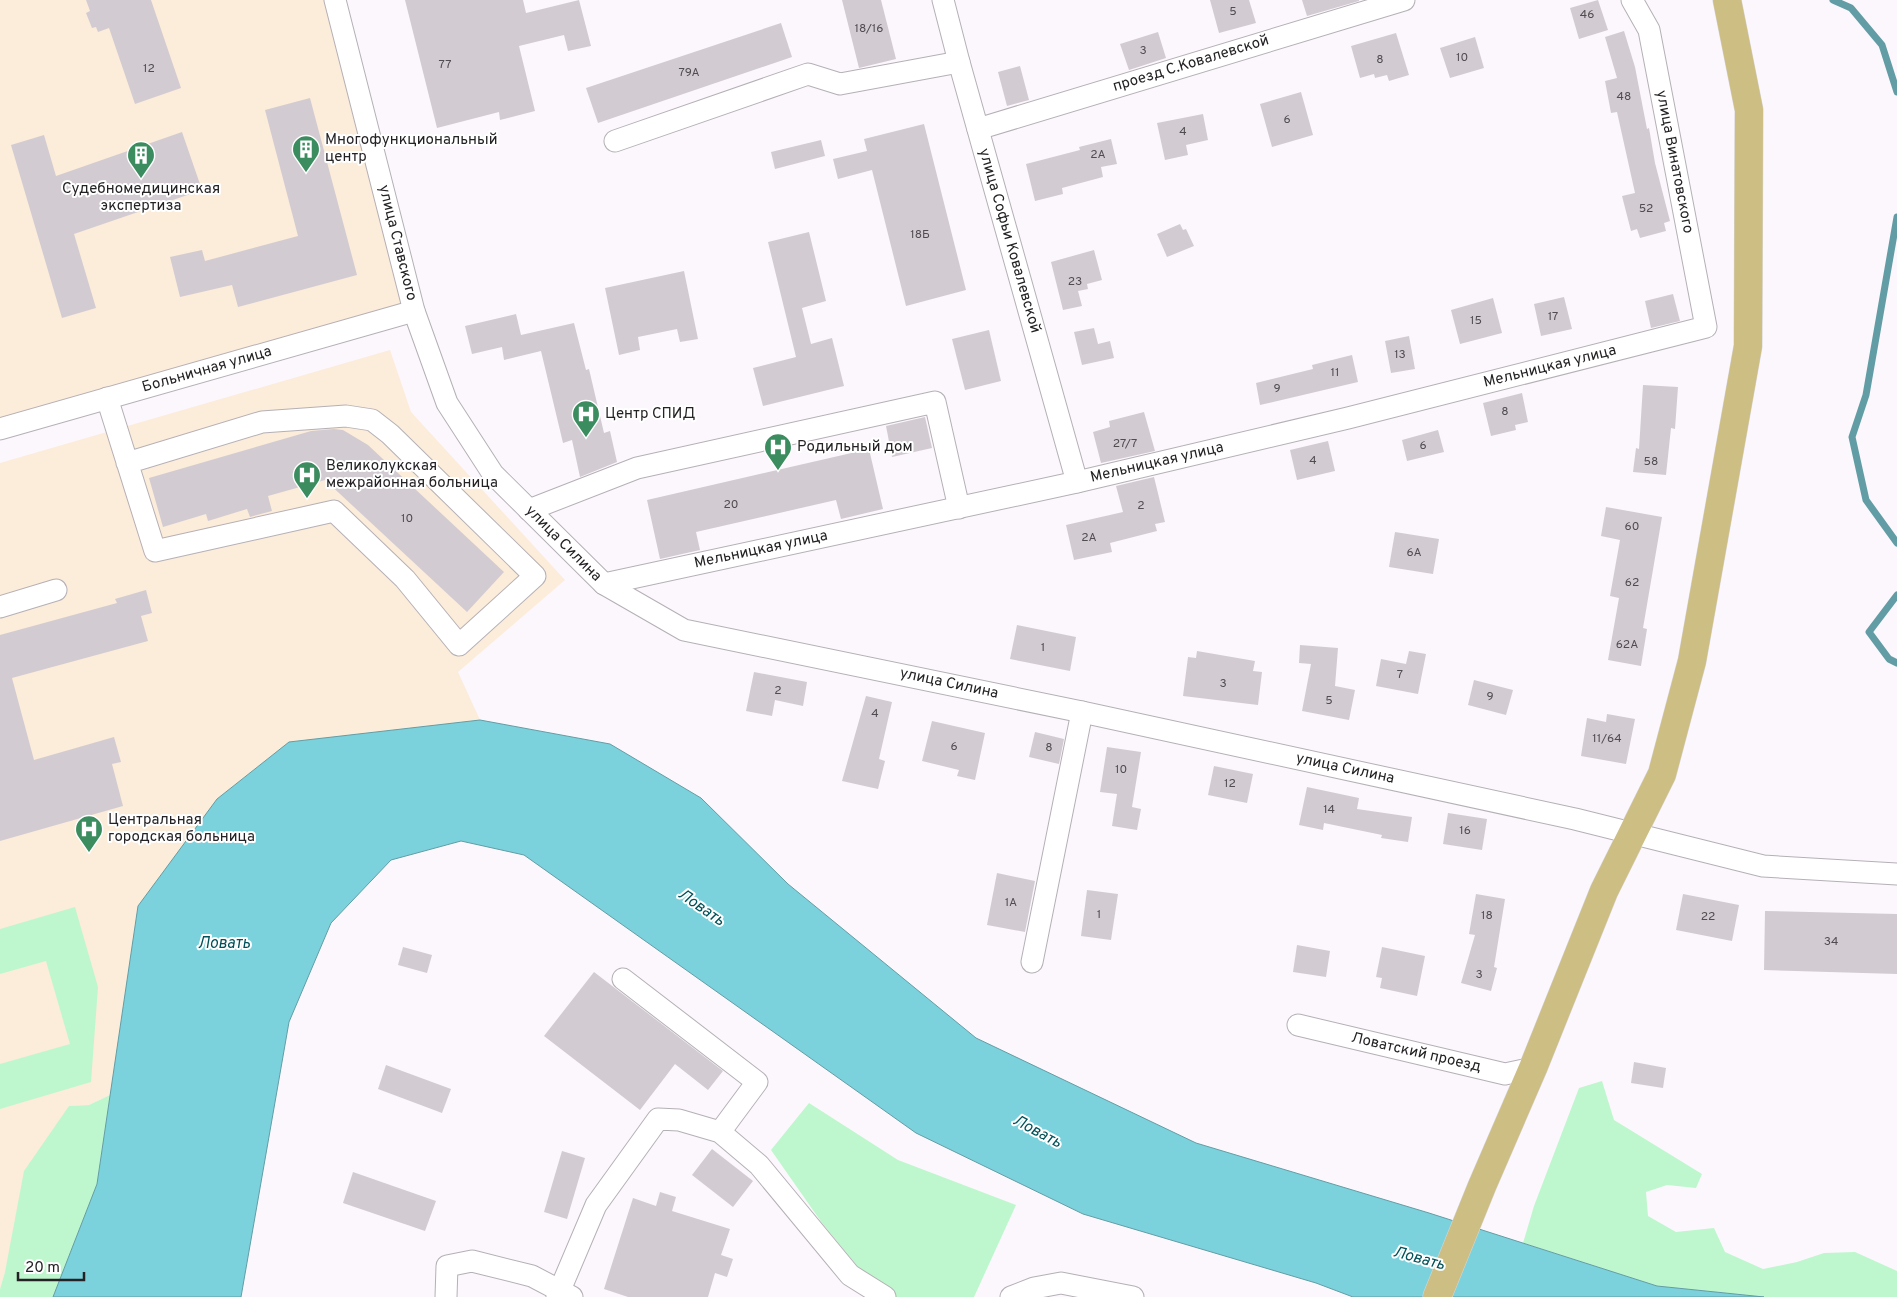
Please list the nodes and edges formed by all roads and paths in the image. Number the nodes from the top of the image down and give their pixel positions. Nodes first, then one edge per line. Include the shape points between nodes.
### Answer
1 (335, 0) edge
2 (943, 0) edge
3 (1404, 0) edge
4 (1632, 0) edge
5 (1728, 0) edge
6 (958, 62) junction
7 (978, 128) junction
8 (615, 141) dead end
9 (414, 311) junction
10 (1706, 327) joint
11 (107, 398) junction
12 (0, 429) edge
13 (127, 463) junction
14 (1077, 482) junction
15 (959, 508) junction
16 (529, 510) junction
17 (604, 584) junction
18 (56, 590) dead end
19 (0, 607) edge
20 (1082, 712) junction
21 (1634, 834) junction
22 (1897, 874) edge
23 (1032, 962) dead end
24 (623, 979) dead end
25 (1298, 1025) dead end
26 (1533, 1068) junction
27 (720, 1132) junction
28 (563, 1295) edge
29 (446, 1297) edge
30 (884, 1297) edge
31 (1011, 1297) edge
32 (1133, 1297) edge
33 (1437, 1297) edge

1 - 9 street, улица Ставского
2 - 6 street, улица Софьи Ковалевской
3 - 7 street, проезд С.Ковалевской
4 - 10 street, улица Винатовского via 1648,30
5 - 21 main road via 1749,110 1748,346 1692,661 1662,774
6 - 7 street, улица Софьи Ковалевской
6 - 8 street via 840,84 808,74
7 - 14 street, улица Софьи Ковалевской
9 - 11 street, Больничная улица
9 - 16 street, улица Силина via 447,403 493,474
10 - 14 street, Мельницкая улица via 1358,416
11 - 12 street, Больничная улица
11 - 13 street
13 - 13 street via 155,551 334,511 405,579 459,644 535,576 372,420 346,416 262,422
14 - 15 street, Мельницкая улица
15 - 16 street via 935,402 637,468
15 - 17 street, Мельницкая улица
16 - 17 street, улица Силина
17 - 20 street, улица Силина via 684,630
18 - 19 street
20 - 21 street, улица Силина
20 - 23 street
21 - 22 street, улица Силина via 1764,866
21 - 26 main road via 1604,891
24 - 27 street via 757,1082
25 - 26 street, Ловатский проезд via 1505,1074
26 - 33 main road
27 - 28 street via 679,1120 658,1118 596,1205
27 - 30 street via 759,1165 850,1275
28 - 29 street via 532,1276 472,1262 447,1266
31 - 32 street via 1061,1283

